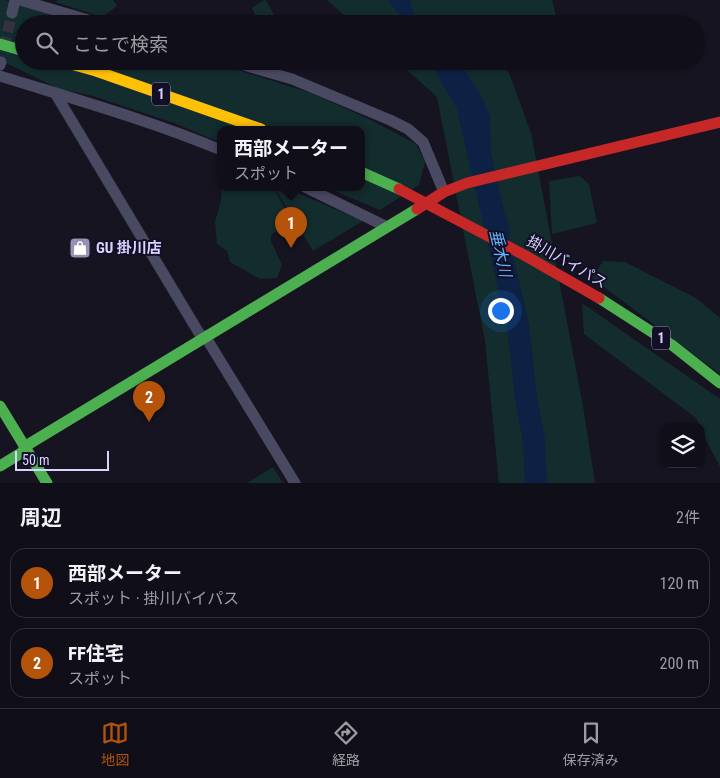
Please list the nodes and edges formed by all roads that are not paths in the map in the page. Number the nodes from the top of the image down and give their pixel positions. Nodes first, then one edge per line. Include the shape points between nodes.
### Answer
1 (15, 0) edge
2 (20, 0) edge
3 (12, 13) tunnel mouth
4 (71, 15) edge
5 (0, 44) edge
6 (15, 48) edge
7 (92, 70) edge
8 (261, 70) edge
9 (0, 76) edge
10 (54, 93) junction
11 (720, 122) edge
12 (252, 126) edge
13 (217, 148) edge
14 (365, 174) edge
15 (312, 191) edge
16 (444, 192) junction
17 (385, 226) junction
18 (203, 337) junction
19 (720, 383) edge
20 (0, 406) edge
21 (25, 449) junction
22 (0, 466) edge
23 (47, 483) edge
24 (295, 483) edge

1 - 3 street
2 - 4 street
5 - 6 main road
7 - 12 main road, 1
8 - 16 street via 292,79 408,129 423,142
9 - 10 street
10 - 13 street
10 - 18 street
11 - 16 main road via 530,167
14 - 19 main road, 掛川バイパス / 1, bridge via 524,255 599,298 672,345
15 - 17 street
16 - 17 main road
17 - 18 main road
18 - 21 main road
18 - 24 street
20 - 21 main road
21 - 22 main road
21 - 23 main road

